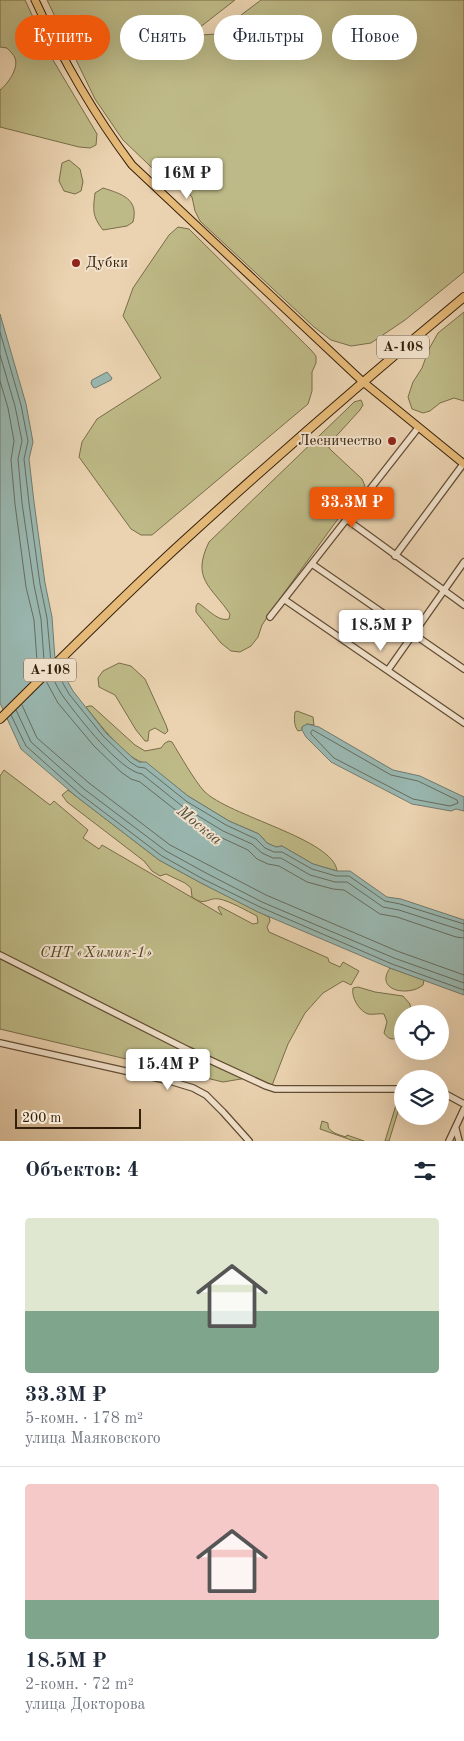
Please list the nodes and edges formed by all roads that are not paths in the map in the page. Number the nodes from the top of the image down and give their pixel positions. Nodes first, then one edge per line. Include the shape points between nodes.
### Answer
1 (35, 0) edge
2 (464, 297) edge
3 (362, 381) junction
4 (418, 428) junction
5 (464, 463) edge
6 (346, 519) junction
7 (395, 556) junction
8 (464, 562) edge
9 (312, 564) junction
10 (445, 591) junction
11 (285, 600) junction
12 (464, 605) edge
13 (270, 617) dead end
14 (414, 634) junction
15 (464, 669) edge
16 (388, 670) junction
17 (0, 719) edge
18 (464, 723) edge
19 (0, 955) edge
20 (0, 1043) edge
21 (394, 1089) edge
22 (449, 1096) edge
23 (464, 1104) edge
24 (464, 1109) edge
25 (456, 1128) junction
26 (249, 1141) edge
27 (449, 1141) edge
28 (459, 1141) edge

1 - 3 main road via 81,90 132,164
2 - 3 highway, А-108
3 - 4 main road
3 - 17 highway, А-108 via 186,538
4 - 5 main road
4 - 6 street
5 - 7 street
6 - 7 street
6 - 9 street
7 - 10 street
8 - 10 street
9 - 11 street
9 - 14 street
10 - 12 street
10 - 14 street
11 - 13 street
11 - 16 street
14 - 15 street
14 - 16 street
16 - 18 street
19 - 21 street via 266,1086 275,1089
20 - 26 street via 193,1088 211,1100
22 - 23 street
24 - 25 street
25 - 27 street
25 - 28 street

